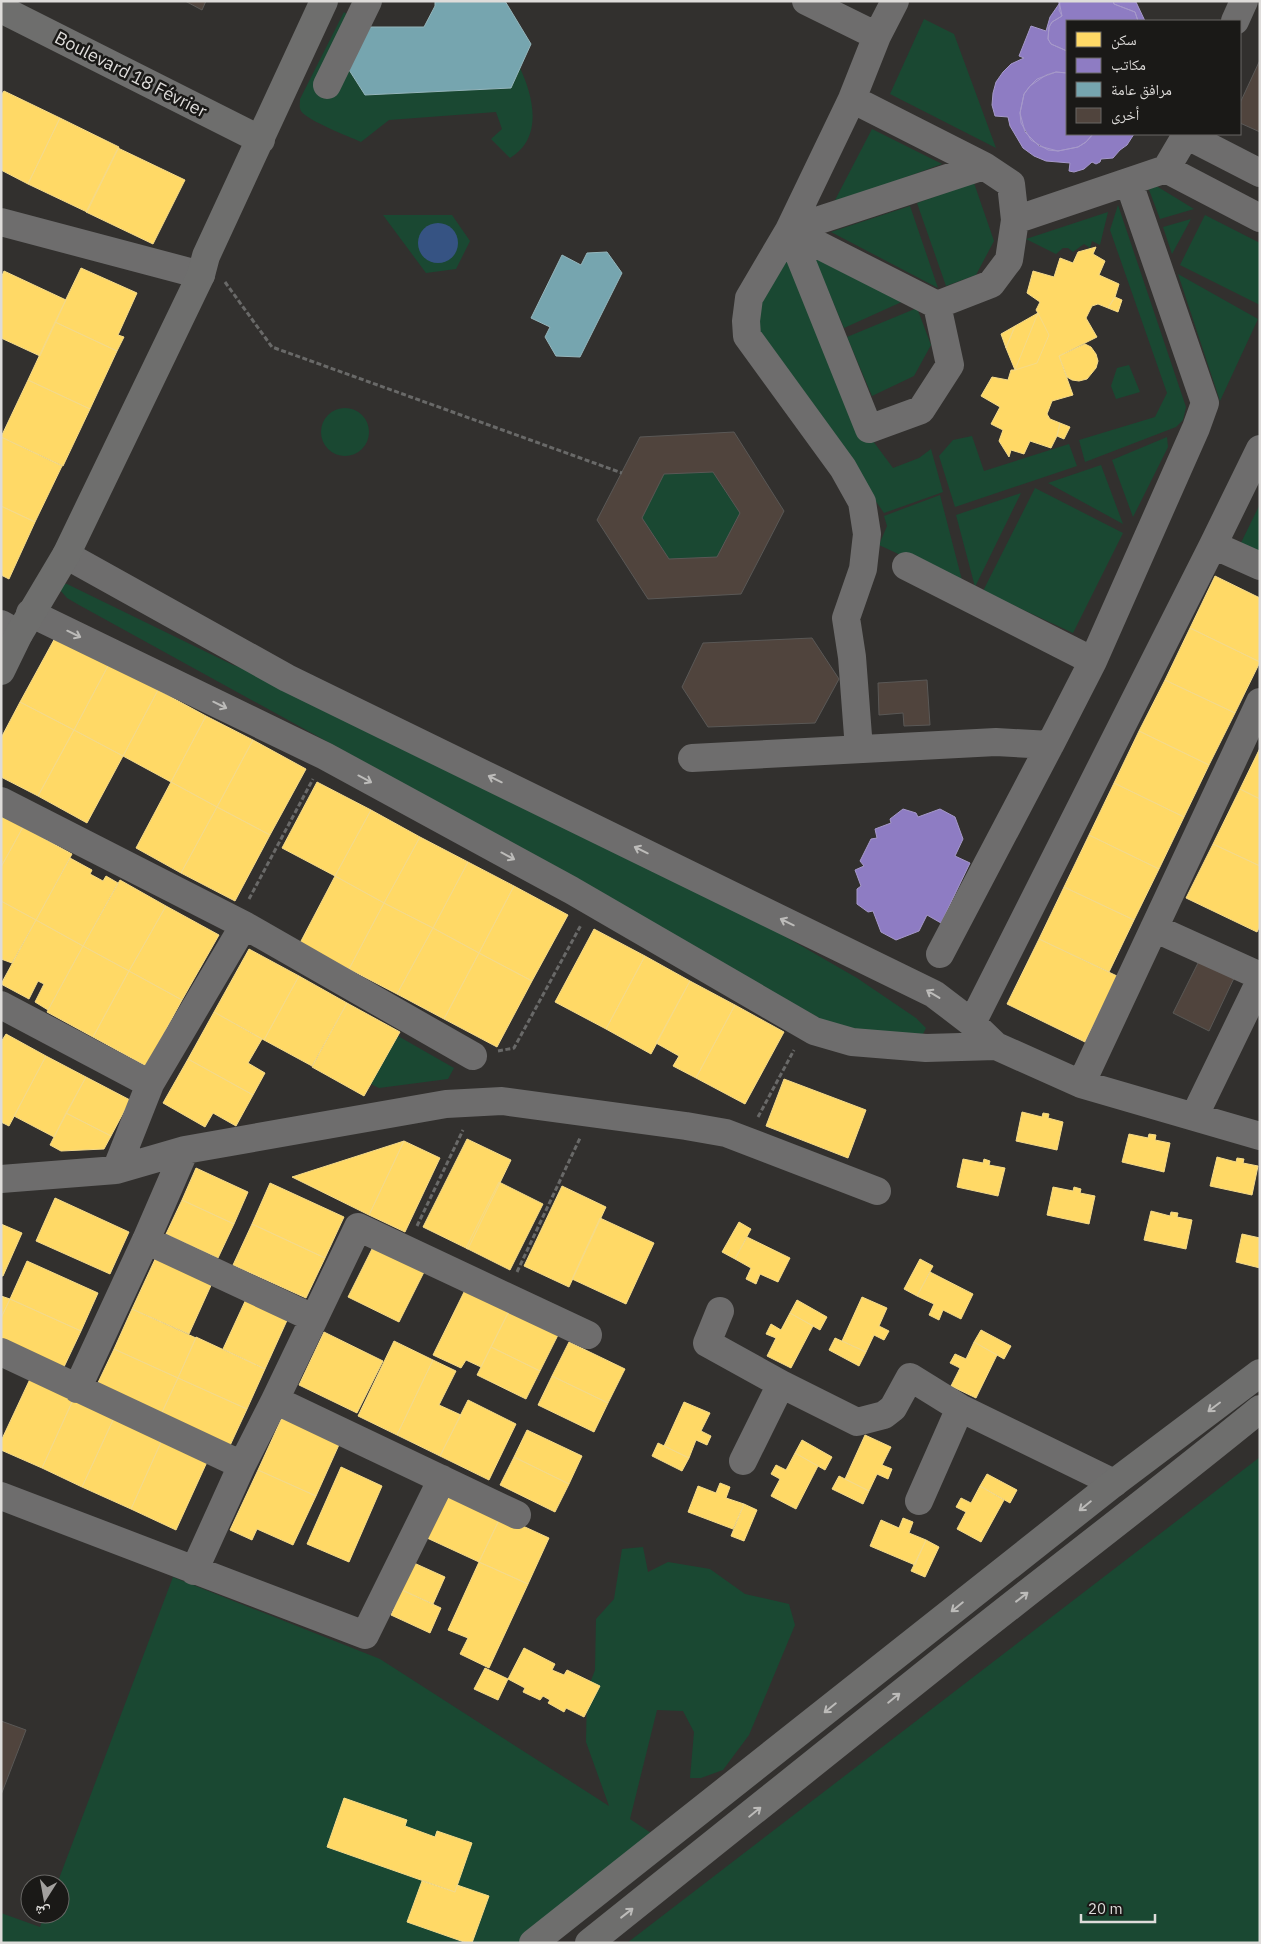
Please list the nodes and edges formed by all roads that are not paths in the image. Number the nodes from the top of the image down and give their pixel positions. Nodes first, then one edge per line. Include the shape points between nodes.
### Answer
1 (324, 1) edge
2 (368, 1) edge
3 (806, 1) edge
4 (895, 1) edge
5 (1244, 1) edge
6 (1, 9) edge
7 (1235, 20) edge
8 (877, 36) junction
9 (327, 85) dead end
10 (852, 98) junction
11 (1185, 135) edge
12 (1188, 135) edge
13 (261, 140) junction
14 (984, 166) junction
15 (1166, 169) junction
16 (1260, 173) edge
17 (1129, 183) junction
18 (1260, 218) edge
19 (1015, 220) junction
20 (1, 222) edge
21 (789, 230) junction
22 (203, 265) junction
23 (937, 306) junction
24 (1260, 448) edge
25 (1213, 545) junction
26 (66, 555) junction
27 (906, 566) dead end
28 (1260, 566) edge
29 (17, 624) edge
30 (1093, 660) junction
31 (1, 670) edge
32 (1260, 702) edge
33 (1050, 745) junction
34 (859, 749) junction
35 (692, 758) dead end
36 (1, 801) edge
37 (240, 924) junction
38 (1154, 928) junction
39 (940, 954) dead end
40 (1260, 976) edge
41 (1260, 981) edge
42 (1, 1005) edge
43 (972, 1023) junction
44 (996, 1046) junction
45 (473, 1056) road end
46 (150, 1084) junction
47 (1081, 1084) junction
48 (1194, 1117) junction
49 (1260, 1136) edge
50 (185, 1150) junction
51 (116, 1170) junction
52 (1, 1178) edge
53 (877, 1191) dead end
54 (146, 1240) junction
55 (720, 1312) dead end
56 (313, 1318) junction
57 (588, 1334) dead end
58 (1, 1352) edge
59 (1260, 1373) edge
60 (781, 1384) junction
61 (77, 1389) junction
62 (275, 1400) junction
63 (960, 1408) junction
64 (1260, 1409) edge
65 (743, 1461) dead end
66 (242, 1465) junction
67 (442, 1479) junction
68 (1114, 1483) junction
69 (1, 1496) edge
70 (919, 1501) dead end
71 (517, 1515) dead end
72 (194, 1571) junction
73 (533, 1943) edge
74 (589, 1943) edge

1 - 13 main road
2 - 9 street
3 - 8 street
4 - 8 street
5 - 7 street
6 - 13 main road, Boulevard 18 Février
8 - 10 street
10 - 14 street
10 - 21 street
11 - 15 street
12 - 16 street
13 - 22 main road
14 - 19 street via 1010,184
14 - 21 street
15 - 17 street
15 - 18 street
17 - 19 street
17 - 30 street via 1205,403
19 - 23 street via 1009,260 991,284
20 - 22 street
21 - 23 street
21 - 23 street via 869,429 921,410 950,365
21 - 34 street via 749,298 747,336 843,468 862,502 867,534 863,569 846,618
22 - 26 main road
24 - 25 street
25 - 28 street
25 - 43 street
26 - 29 main road
43 -> 26 street via 934,994 287,678
27 - 30 street
29 - 31 main road
29 -> 44 street via 325,756 593,903 814,1031 852,1042 926,1048
30 - 33 street
32 - 38 street
33 - 34 street via 996,742
33 - 39 street
34 - 35 street
36 - 37 street
37 - 45 street
37 - 46 street
38 - 40 street
38 - 47 street
41 - 48 street
42 - 46 street
43 - 44 street
44 - 47 street
46 - 51 street
47 - 48 street
48 - 49 street
50 - 51 street
50 - 53 street via 446,1104 502,1101 726,1133
50 - 54 street
51 - 52 street
54 - 56 street
54 - 61 street
55 - 60 street via 707,1343
56 - 57 street via 358,1226
56 - 62 street
58 - 61 street
59 -> 68 main road
60 - 63 street via 857,1422 884,1415 893,1408 910,1378
60 - 65 street
61 - 66 street
62 - 66 street
62 - 67 street
63 - 68 street
63 - 70 street
74 -> 64 main road
66 - 72 street
67 - 71 street
67 - 72 street via 365,1635
68 -> 73 main road
69 - 72 street

